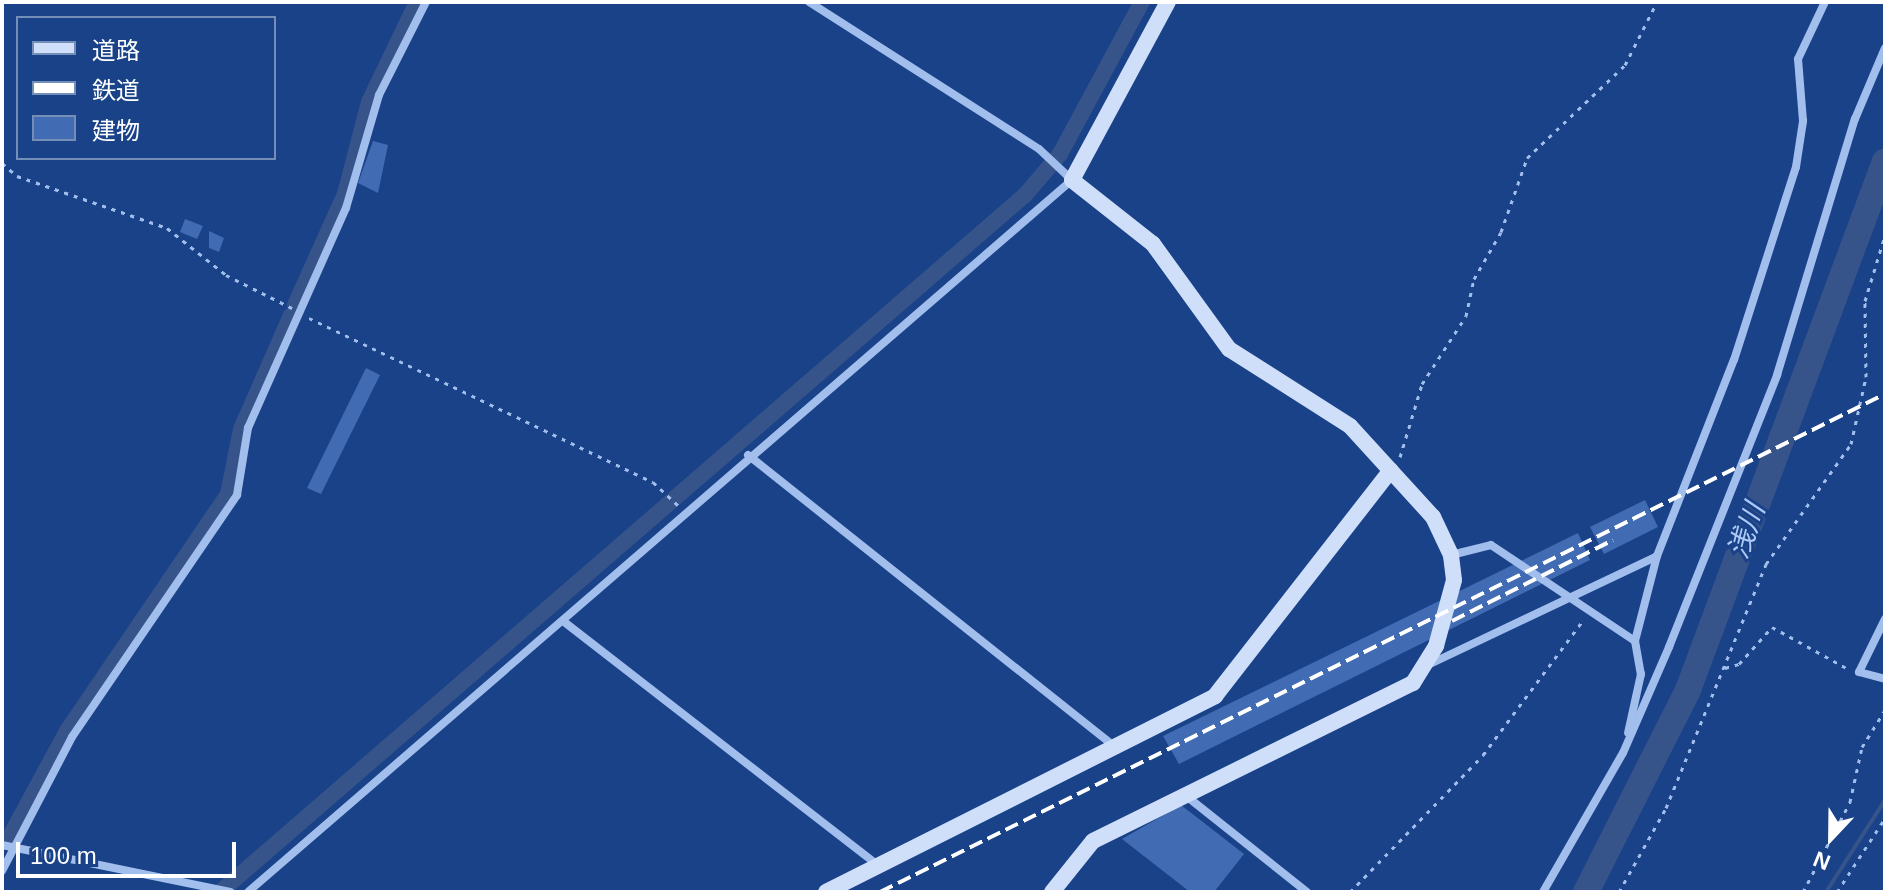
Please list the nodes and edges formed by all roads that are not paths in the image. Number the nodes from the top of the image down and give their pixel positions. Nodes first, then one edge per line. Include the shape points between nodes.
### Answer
1 (426, 2) edge
2 (809, 2) edge
3 (1168, 2) edge
4 (1825, 2) edge
5 (1885, 48) edge
6 (1067, 173) junction
7 (748, 455) junction
8 (1391, 470) junction
9 (1451, 555) junction
10 (1657, 556) junction
11 (1570, 596) junction
12 (1885, 619) edge
13 (563, 621) junction
14 (1635, 641) junction
15 (1423, 667) junction
16 (1885, 679) edge
17 (1112, 745) junction
18 (1623, 753) junction
19 (1184, 795) junction
20 (2, 845) edge
21 (16, 846) junction
22 (876, 864) junction
23 (2, 871) edge
24 (230, 892) edge
25 (248, 892) edge
26 (826, 892) edge
27 (1052, 892) edge
28 (1307, 892) edge
29 (1543, 892) edge

1 - 21 street via 379,95 346,208 248,428 237,495 72,737
2 - 6 street
3 - 6 street
4 - 10 street via 1798,59 1803,121 1796,167 1734,360
5 - 18 street via 1855,119 1777,375
6 - 7 street
6 - 8 street via 1153,244 1229,349 1350,426
7 - 13 street
7 - 17 street
8 - 9 street via 1433,517
8 - 17 street via 1215,696
9 - 11 street via 1491,545
9 - 15 street via 1449,613
10 - 11 street
10 - 14 street
11 - 14 street
11 - 15 street
12 - 16 street via 1859,672
13 - 22 street
13 - 25 street
14 - 18 street via 1641,674
15 - 19 street via 1413,683
17 - 22 street
18 - 29 street
19 - 27 street via 1093,841
19 - 28 street
20 - 21 street
21 - 23 street
21 - 24 street
22 - 26 street

